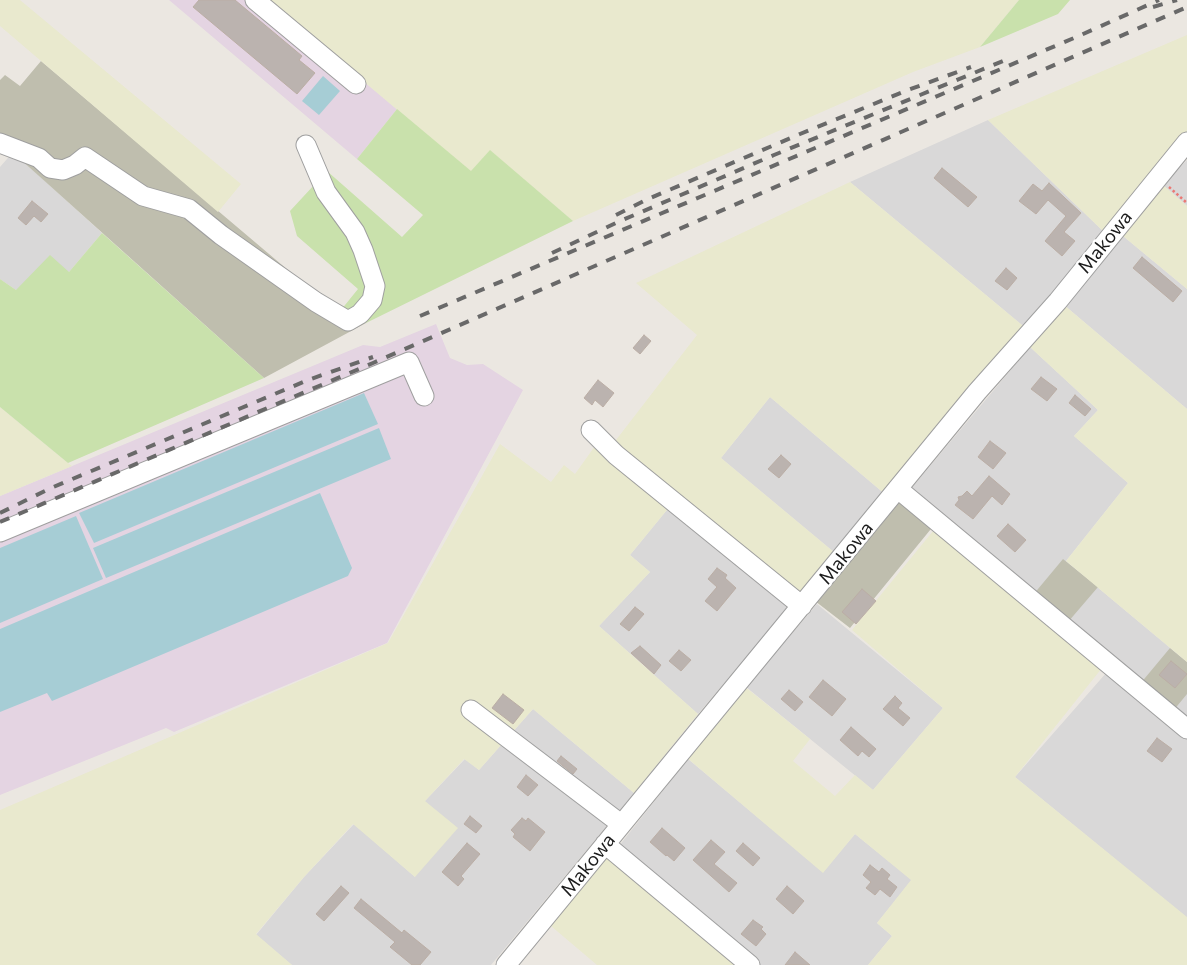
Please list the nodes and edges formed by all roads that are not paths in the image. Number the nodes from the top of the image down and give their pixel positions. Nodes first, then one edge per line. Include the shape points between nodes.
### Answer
1 (255, 0) edge
2 (356, 84) dead end
3 (1187, 142) edge
4 (0, 143) edge
5 (306, 145) dead end
6 (424, 396) dead end
7 (591, 430) dead end
8 (898, 489) junction
9 (0, 532) edge
10 (802, 606) junction
11 (471, 710) dead end
12 (1187, 728) edge
13 (620, 824) junction
14 (605, 844) junction
15 (506, 965) edge
16 (750, 965) edge

1 - 2 street
3 - 8 street, Makowa
4 - 5 street via 39,158 50,168 63,170 85,157 143,196 189,209 316,302 348,321 360,314 372,300 375,286 355,232 326,192
6 - 9 street via 409,362
7 - 10 street via 616,455
8 - 10 street, Makowa
8 - 12 street
10 - 13 street, Makowa
11 - 13 street
13 - 14 street, Makowa
14 - 15 street, Makowa
14 - 16 street

